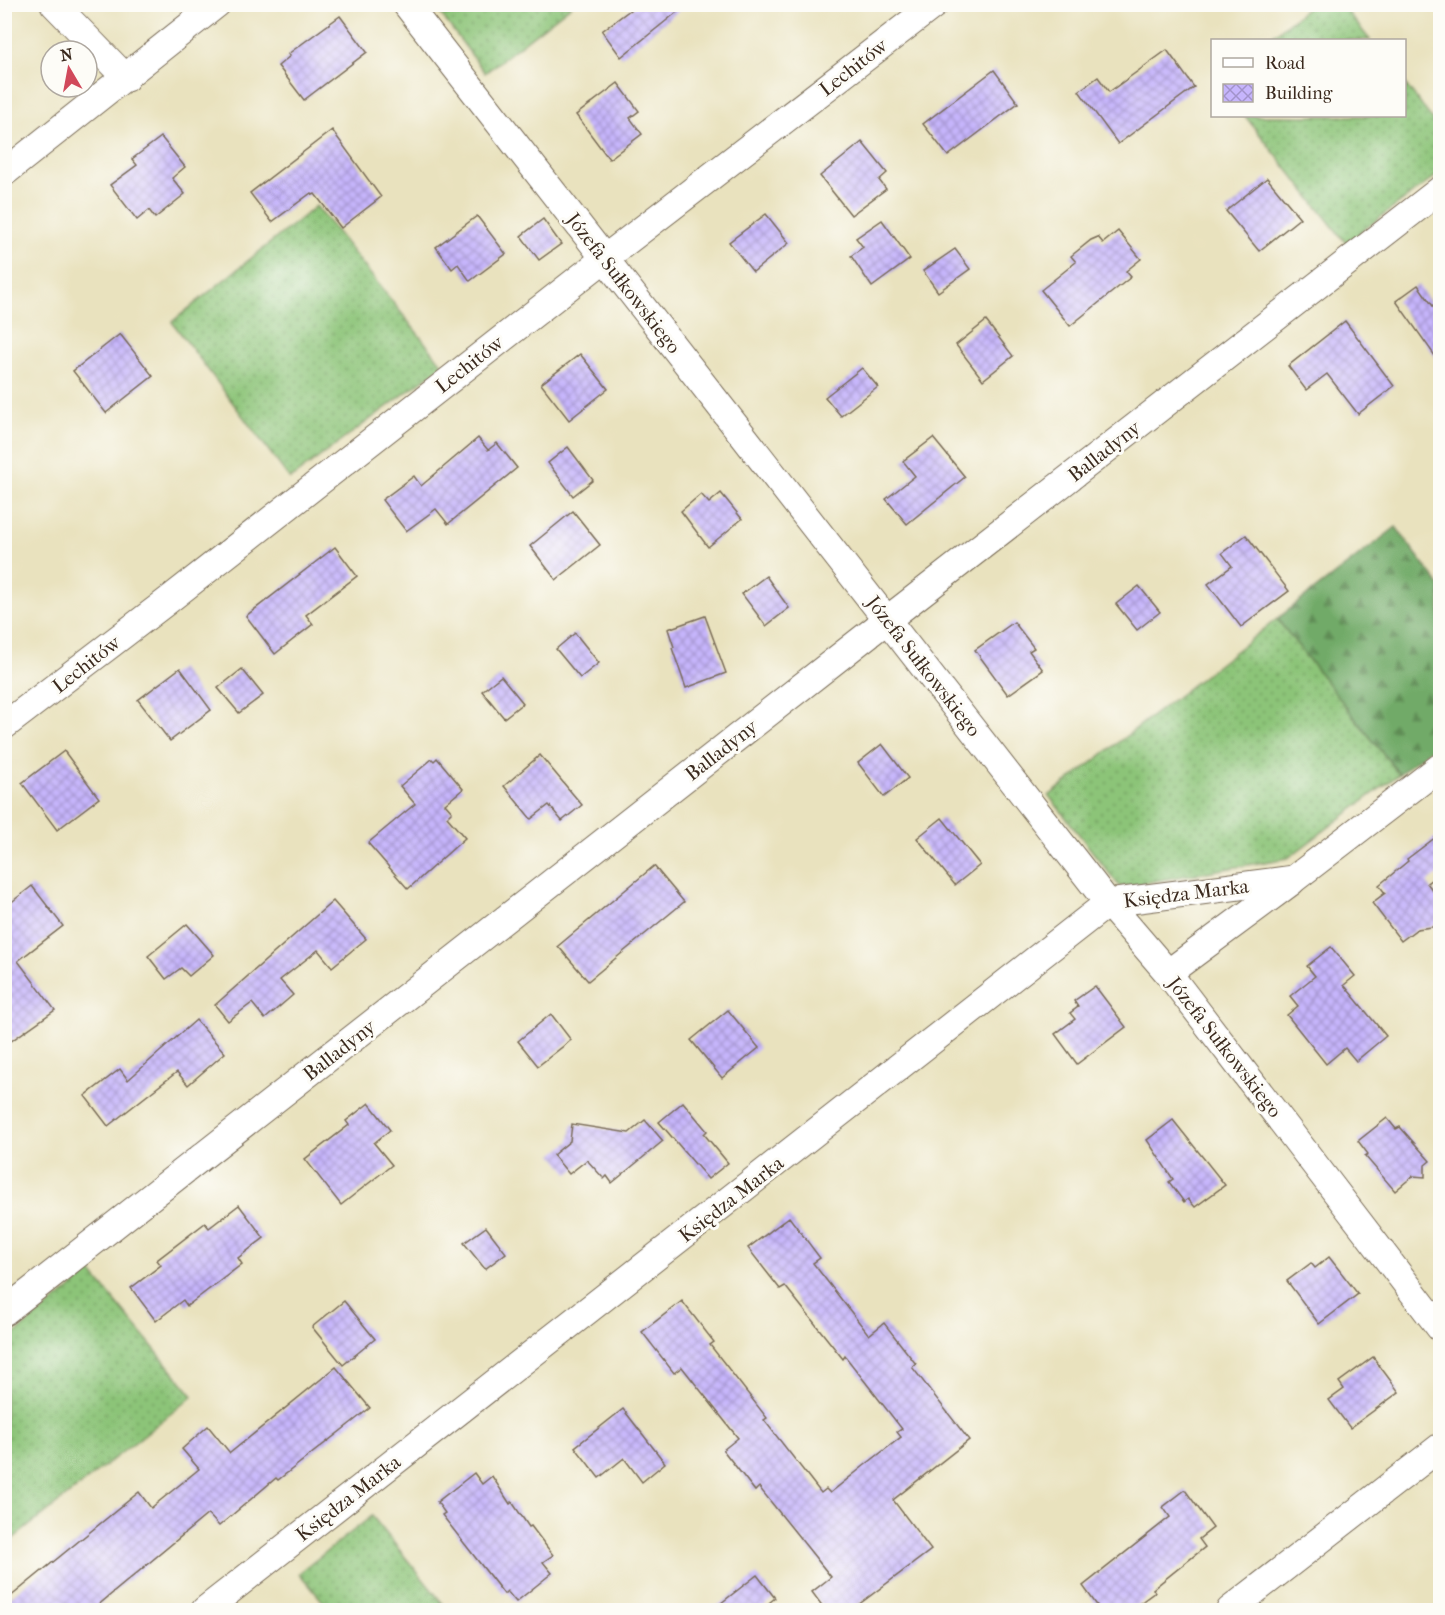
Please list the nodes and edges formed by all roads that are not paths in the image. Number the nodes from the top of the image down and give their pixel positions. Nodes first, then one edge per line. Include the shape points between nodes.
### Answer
1 (54, 4) edge
2 (217, 4) edge
3 (406, 4) edge
4 (935, 4) edge
5 (126, 78) junction
6 (4, 173) edge
7 (1440, 190) edge
8 (604, 259) junction
9 (888, 619) junction
10 (4, 726) edge
11 (1440, 767) edge
12 (1294, 879) junction
13 (1108, 903) junction
14 (1168, 973) junction
15 (4, 1312) edge
16 (1440, 1328) edge
17 (1440, 1447) edge
18 (205, 1611) edge
19 (1230, 1611) edge

1 - 5 street
2 - 5 street
3 - 8 street, Józefa Sułkowskiego
4 - 8 street, Lechitów
5 - 6 street
7 - 9 street, Balladyny
8 - 9 street, Józefa Sułkowskiego
8 - 10 street, Lechitów
9 - 13 street, Józefa Sułkowskiego
9 - 15 street, Balladyny
11 - 12 street, Księdza Marka
12 - 13 street, Księdza Marka
12 - 14 street, Księdza Marka
13 - 14 street, Józefa Sułkowskiego
13 - 18 street, Księdza Marka
14 - 16 street, Józefa Sułkowskiego
17 - 19 street

